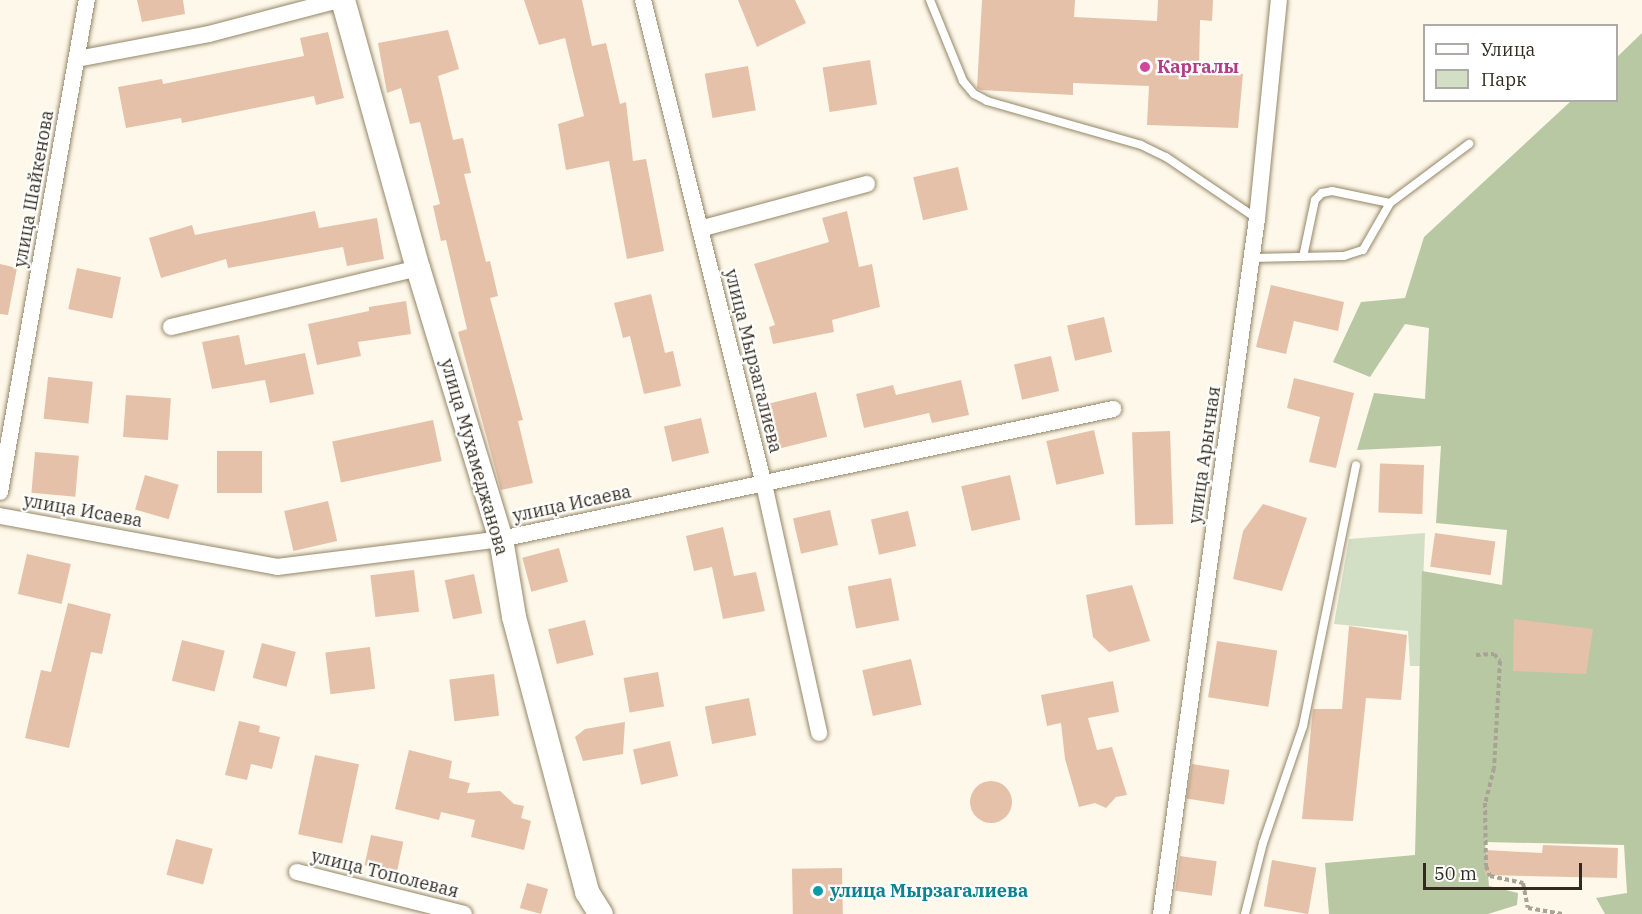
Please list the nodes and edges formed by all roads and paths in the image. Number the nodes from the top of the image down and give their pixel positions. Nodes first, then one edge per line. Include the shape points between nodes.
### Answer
1 (87, 0) edge
2 (339, 0) edge
3 (343, 0) edge
4 (643, 0) edge
5 (930, 0) edge
6 (1279, 0) edge
7 (77, 59) junction
8 (1469, 144) dead end
9 (867, 184) dead end
10 (1390, 203) junction
11 (1257, 219) junction
12 (700, 229) junction
13 (1304, 257) junction
14 (1252, 258) junction
15 (418, 268) junction
16 (171, 327) dead end
17 (1113, 409) dead end
18 (1356, 465) dead end
19 (764, 484) junction
20 (0, 492) edge
21 (0, 516) edge
22 (501, 539) junction
23 (1476, 655) dead end
24 (819, 734) dead end
25 (297, 872) dead end
26 (443, 911) edge
27 (464, 914) edge
28 (601, 914) edge
29 (1161, 914) edge
30 (1245, 914) edge
31 (1563, 914) edge

1 - 7 street, улица Шайкенова
2 - 7 street via 209,34
3 - 15 street, улица Мухамеджанова
4 - 12 street, улица Мырзагалиева
5 - 11 lane via 963,81 974,94 1141,145 1166,157
6 - 11 street, улица Арычная
7 - 20 street, улица Шайкенова
8 - 10 lane
9 - 12 street
10 - 13 lane via 1363,250 1344,256
10 - 13 lane via 1332,191 1322,193 1315,200
11 - 14 street, улица Арычная
12 - 19 street, улица Мырзагалиева
13 - 14 lane
14 - 29 street, улица Арычная
15 - 16 street
15 - 22 street, улица Мухамеджанова
17 - 19 street, улица Исаева
18 - 30 lane via 1303,726 1263,843
19 - 22 street, улица Исаева
19 - 24 street, улица Мырзагалиева
21 - 22 street, улица Исаева via 277,567
22 - 28 street, улица Мухамеджанова via 514,617 584,881
23 - 31 path via 1494,654 1500,661 1494,768 1485,803 1486,866 1490,876 1523,884 1528,908
25 - 26 street, улица Тополевая
26 - 27 street, улица Тополевая

